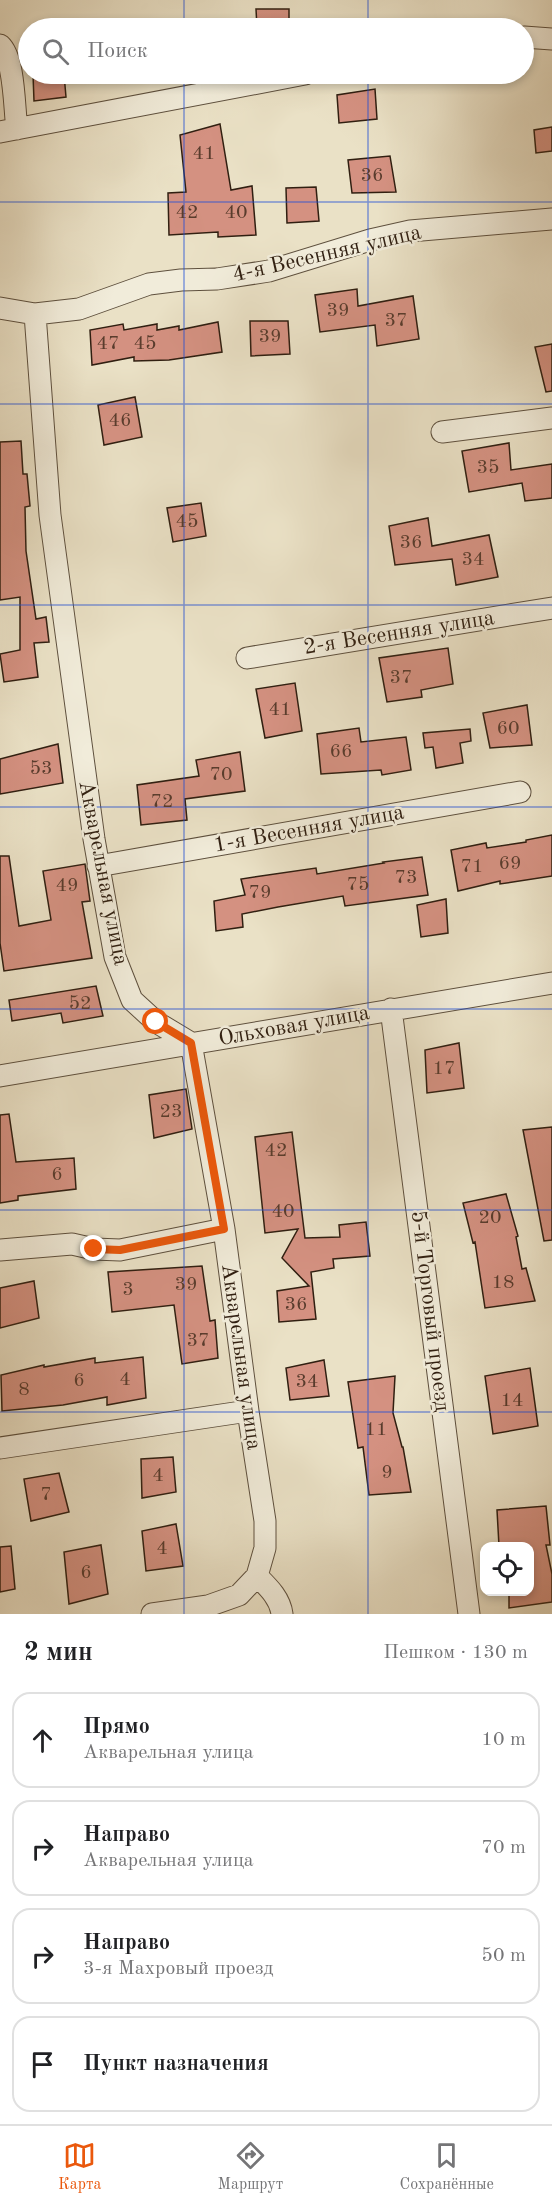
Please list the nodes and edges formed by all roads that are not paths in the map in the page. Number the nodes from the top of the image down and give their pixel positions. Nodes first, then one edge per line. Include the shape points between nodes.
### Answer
1 (534, 38) edge
2 (552, 39) edge
3 (0, 45) edge
4 (253, 84) edge
5 (8, 131) edge
6 (552, 219) edge
7 (0, 309) edge
8 (35, 314) junction
9 (552, 418) edge
10 (442, 432) dead end
11 (552, 608) edge
12 (247, 658) dead end
13 (519, 792) dead end
14 (98, 866) junction
15 (552, 983) edge
16 (391, 1009) junction
17 (191, 1043) junction
18 (0, 1076) edge
19 (224, 1229) junction
20 (0, 1250) edge
21 (248, 1411) junction
22 (0, 1448) edge
23 (257, 1576) junction
24 (152, 1614) edge
25 (282, 1614) edge
26 (469, 1614) edge

1 - 2 street
3 - 5 street via 9,64
4 - 5 street
6 - 8 street, 4-я Весенняя улица via 410,231 269,271 149,284 79,309
7 - 8 street, 4-я Весенняя улица
8 - 14 street, Акварельная улица via 50,514
9 - 10 street
11 - 12 street, 2-я Весенняя улица
13 - 14 street, 1-я Весенняя улица
14 - 17 street, Акварельная улица via 115,957 132,1000 156,1022
15 - 16 street, Ольховая улица
16 - 17 street, Ольховая улица
16 - 26 street, 5-й Торговый проезд
17 - 18 street, Ольховая улица
17 - 19 street, Акварельная улица
19 - 20 street via 120,1250 72,1244
19 - 21 street, Акварельная улица
21 - 22 street
21 - 23 street, Акварельная улица via 265,1521 265,1548
23 - 24 street via 239,1595 208,1606
23 - 25 street via 271,1590

